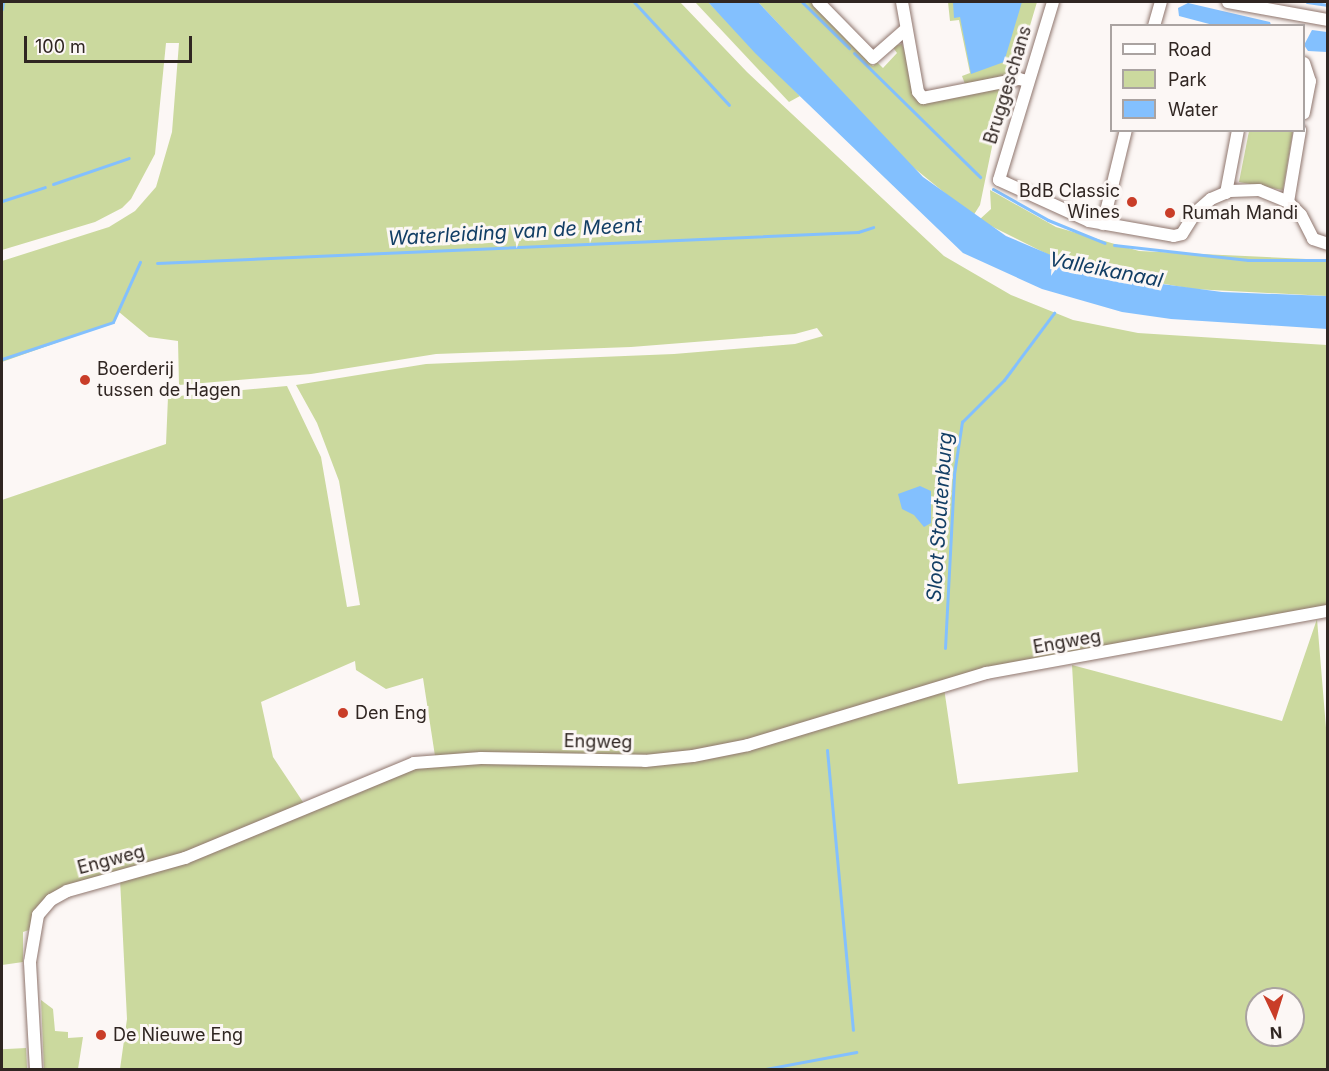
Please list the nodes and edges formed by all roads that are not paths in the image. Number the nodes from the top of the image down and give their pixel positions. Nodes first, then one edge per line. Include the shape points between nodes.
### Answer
1 (818, 2) edge
2 (902, 2) edge
3 (1053, 2) edge
4 (1161, 2) edge
5 (1228, 2) edge
6 (1328, 20) edge
7 (1288, 21) edge
8 (1155, 24) edge
9 (906, 29) junction
10 (1305, 66) edge
11 (1028, 81) junction
12 (1305, 108) edge
13 (1126, 132) edge
14 (1238, 132) edge
15 (1300, 132) edge
16 (1226, 193) junction
17 (1288, 202) junction
18 (1103, 224) junction
19 (1328, 244) edge
20 (1328, 611) edge
21 (36, 1070) edge

1 - 9 street via 873,58
2 - 9 street
3 - 11 street, Bruggeschans
4 - 8 street
5 - 7 street
6 - 7 street
9 - 11 street via 918,92 923,98 1019,79
10 - 12 street via 1310,81
11 - 18 street, Bruggeschans via 999,180
13 - 18 street
14 - 16 street
15 - 17 street
16 - 17 street via 1259,190
16 - 18 street via 1203,205 1182,234
17 - 19 street via 1307,223 1313,239
20 - 21 street, Engweg via 986,673 748,745 693,756 645,761 481,758 414,763 185,858 67,891 51,900 38,915 30,962

